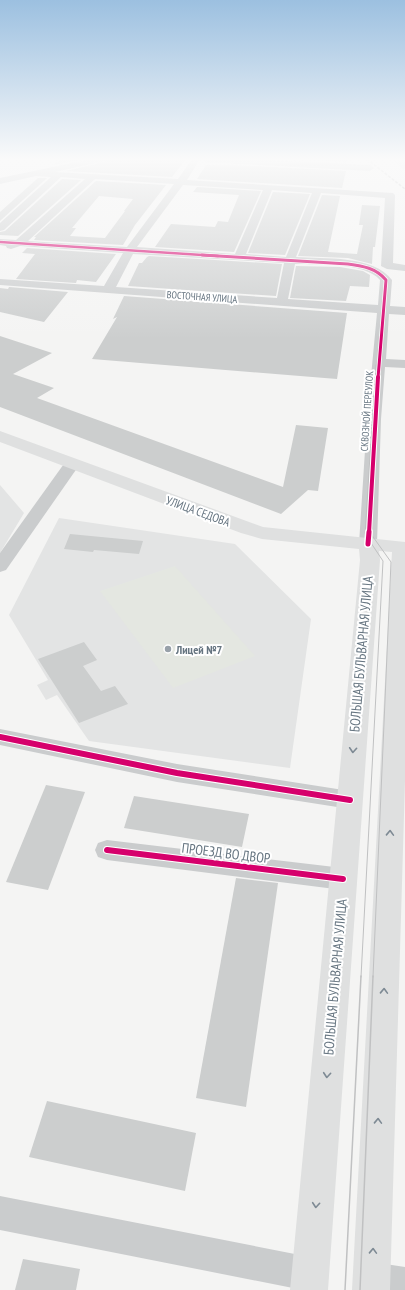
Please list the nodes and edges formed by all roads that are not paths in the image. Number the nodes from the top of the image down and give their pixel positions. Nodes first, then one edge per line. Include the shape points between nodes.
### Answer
1 (10, 219) edge
2 (45, 219) edge
3 (153, 219) edge
4 (255, 219) edge
5 (306, 219) edge
6 (389, 219) edge
7 (0, 228) edge
8 (0, 242) edge
9 (19, 243) junction
10 (0, 251) edge
11 (129, 251) junction
12 (239, 258) junction
13 (290, 261) junction
14 (405, 268) edge
15 (0, 282) edge
16 (108, 290) junction
17 (282, 302) junction
18 (384, 310) junction
19 (405, 311) edge
20 (380, 363) junction
21 (405, 364) edge
22 (0, 436) edge
23 (72, 464) junction
24 (368, 544) junction
25 (403, 548) edge
26 (0, 566) edge
27 (0, 737) edge
28 (350, 800) junction
29 (107, 850) dead end
30 (397, 861) edge
31 (343, 879) junction
32 (0, 1213) edge
33 (309, 1282) edge
34 (372, 1284) edge
35 (405, 1285) edge

1 - 7 street
2 - 9 street
3 - 11 street
4 - 12 street
5 - 13 street
6 - 14 street via 387,266
8 - 9 street
9 - 10 street
9 - 11 street
11 - 12 street
11 - 16 street
12 - 13 street
13 - 17 street
13 - 18 street, СКВОЗНОЙ ПЕРЕУЛОК via 359,266 376,271 386,280
15 - 16 street, ВОСТОЧНАЯ УЛИЦА
16 - 17 street, ВОСТОЧНАЯ УЛИЦА
17 - 18 street, ВОСТОЧНАЯ УЛИЦА
18 - 19 street, ВОСТОЧНАЯ УЛИЦА
18 - 20 street, СКВОЗНОЙ ПЕРЕУЛОК via 381,323
20 - 21 street
20 - 24 street, СКВОЗНОЙ ПЕРЕУЛОК via 374,418
22 - 23 main road, УЛИЦА СЕДОВА
23 - 24 main road, УЛИЦА СЕДОВА via 262,533
23 - 26 street
24 - 25 main road, УЛИЦА СЕДОВА
24 -> 28 main road, БОЛЬШАЯ БУЛЬВАРНАЯ УЛИЦА via 370,560
30 -> 25 main road
27 - 28 street via 177,773
28 - 31 main road, БОЛЬШАЯ БУЛЬВАРНАЯ УЛИЦА
29 - 31 street, ПРОЕЗД ВО ДВОР
34 -> 30 main road
31 -> 33 main road, БОЛЬШАЯ БУЛЬВАРНАЯ УЛИЦА
32 - 33 street via 244,1260
34 - 35 street

